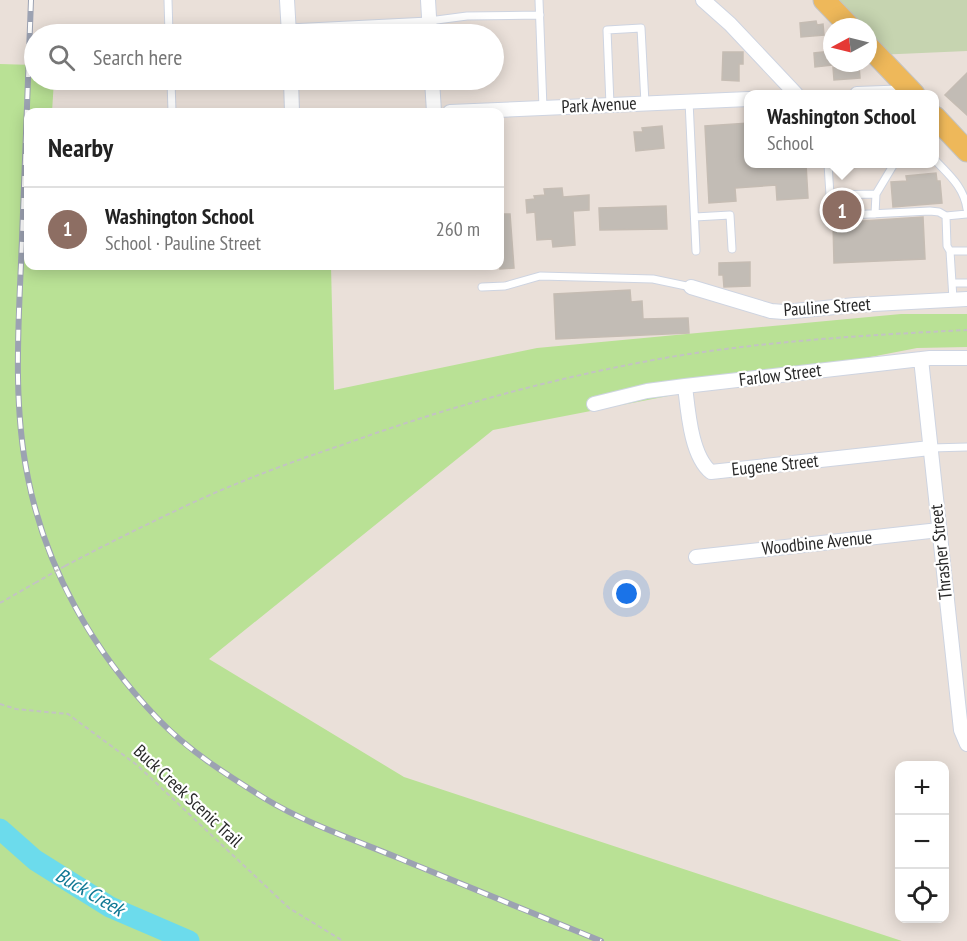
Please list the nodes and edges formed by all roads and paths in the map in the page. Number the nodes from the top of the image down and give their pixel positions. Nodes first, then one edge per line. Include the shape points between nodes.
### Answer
1 (168, 0) edge
2 (287, 0) edge
3 (428, 0) edge
4 (539, 0) edge
5 (703, 0) edge
6 (824, 0) edge
7 (540, 15) junction
8 (841, 18) edge
9 (169, 24) edge
10 (289, 24) edge
11 (430, 24) edge
12 (442, 24) edge
13 (877, 55) edge
14 (171, 90) edge
15 (291, 90) edge
16 (433, 90) edge
17 (792, 90) edge
18 (910, 90) edge
19 (744, 99) edge
20 (689, 101) junction
21 (645, 103) junction
22 (610, 105) junction
23 (172, 108) edge
24 (292, 108) edge
25 (434, 108) edge
26 (543, 108) junction
27 (504, 110) edge
28 (939, 121) edge
29 (967, 151) edge
30 (939, 164) edge
31 (828, 168) edge
32 (892, 168) edge
33 (876, 194) junction
34 (967, 209) edge
35 (875, 214) junction
36 (967, 214) edge
37 (829, 216) dead end
38 (946, 216) junction
39 (695, 217) junction
40 (732, 249) dead end
41 (967, 250) edge
42 (696, 251) dead end
43 (950, 251) junction
44 (952, 283) junction
45 (967, 283) edge
46 (482, 287) dead end
47 (692, 287) joint
48 (960, 299) edge
49 (967, 330) edge
50 (967, 358) edge
51 (921, 359) junction
52 (685, 386) junction
53 (594, 404) dead end
54 (967, 447) edge
55 (930, 448) junction
56 (939, 530) junction
57 (696, 557) dead end
58 (0, 603) edge
59 (0, 704) edge
60 (967, 744) edge
61 (343, 941) edge

1 - 9 lane
2 - 10 street
3 - 11 street
4 - 7 lane
5 - 17 street
6 - 8 main road
7 - 12 lane via 467,16
7 - 26 lane
13 - 18 main road
14 - 23 lane
15 - 24 street
16 - 25 street
19 - 20 street, Park Avenue
20 - 21 street, Park Avenue
20 - 39 lane
21 - 22 street, Park Avenue
21 - 22 lane via 641,28 608,30
22 - 26 street, Park Avenue
26 - 27 street, Park Avenue
28 - 29 main road
30 - 34 lane via 960,186
31 - 33 lane via 832,196
32 - 33 lane
33 - 35 lane
35 - 37 lane
35 - 38 lane via 939,212
36 - 38 lane
38 - 43 lane
39 - 40 lane via 730,215
39 - 42 lane
41 - 43 lane
43 - 44 lane
44 - 45 lane
44 - 48 lane
46 - 47 lane via 506,286 540,276 653,279
47 - 48 street, Pauline Street via 784,312
49 - 58 path, bridge via 800,341 672,357 488,397 284,465 193,502
50 - 51 street, Farlow Street
51 - 52 street, Farlow Street
51 - 55 street, Thrasher Street
52 - 53 street, Farlow Street
52 - 55 street, Eugene Street via 697,451 711,472
54 - 55 lane
55 - 56 street, Thrasher Street
56 - 57 street, Woodbine Avenue
56 - 60 street, Thrasher Street via 961,730
59 - 61 path, Buck Creek Scenic Trail via 68,714 137,765 290,908

